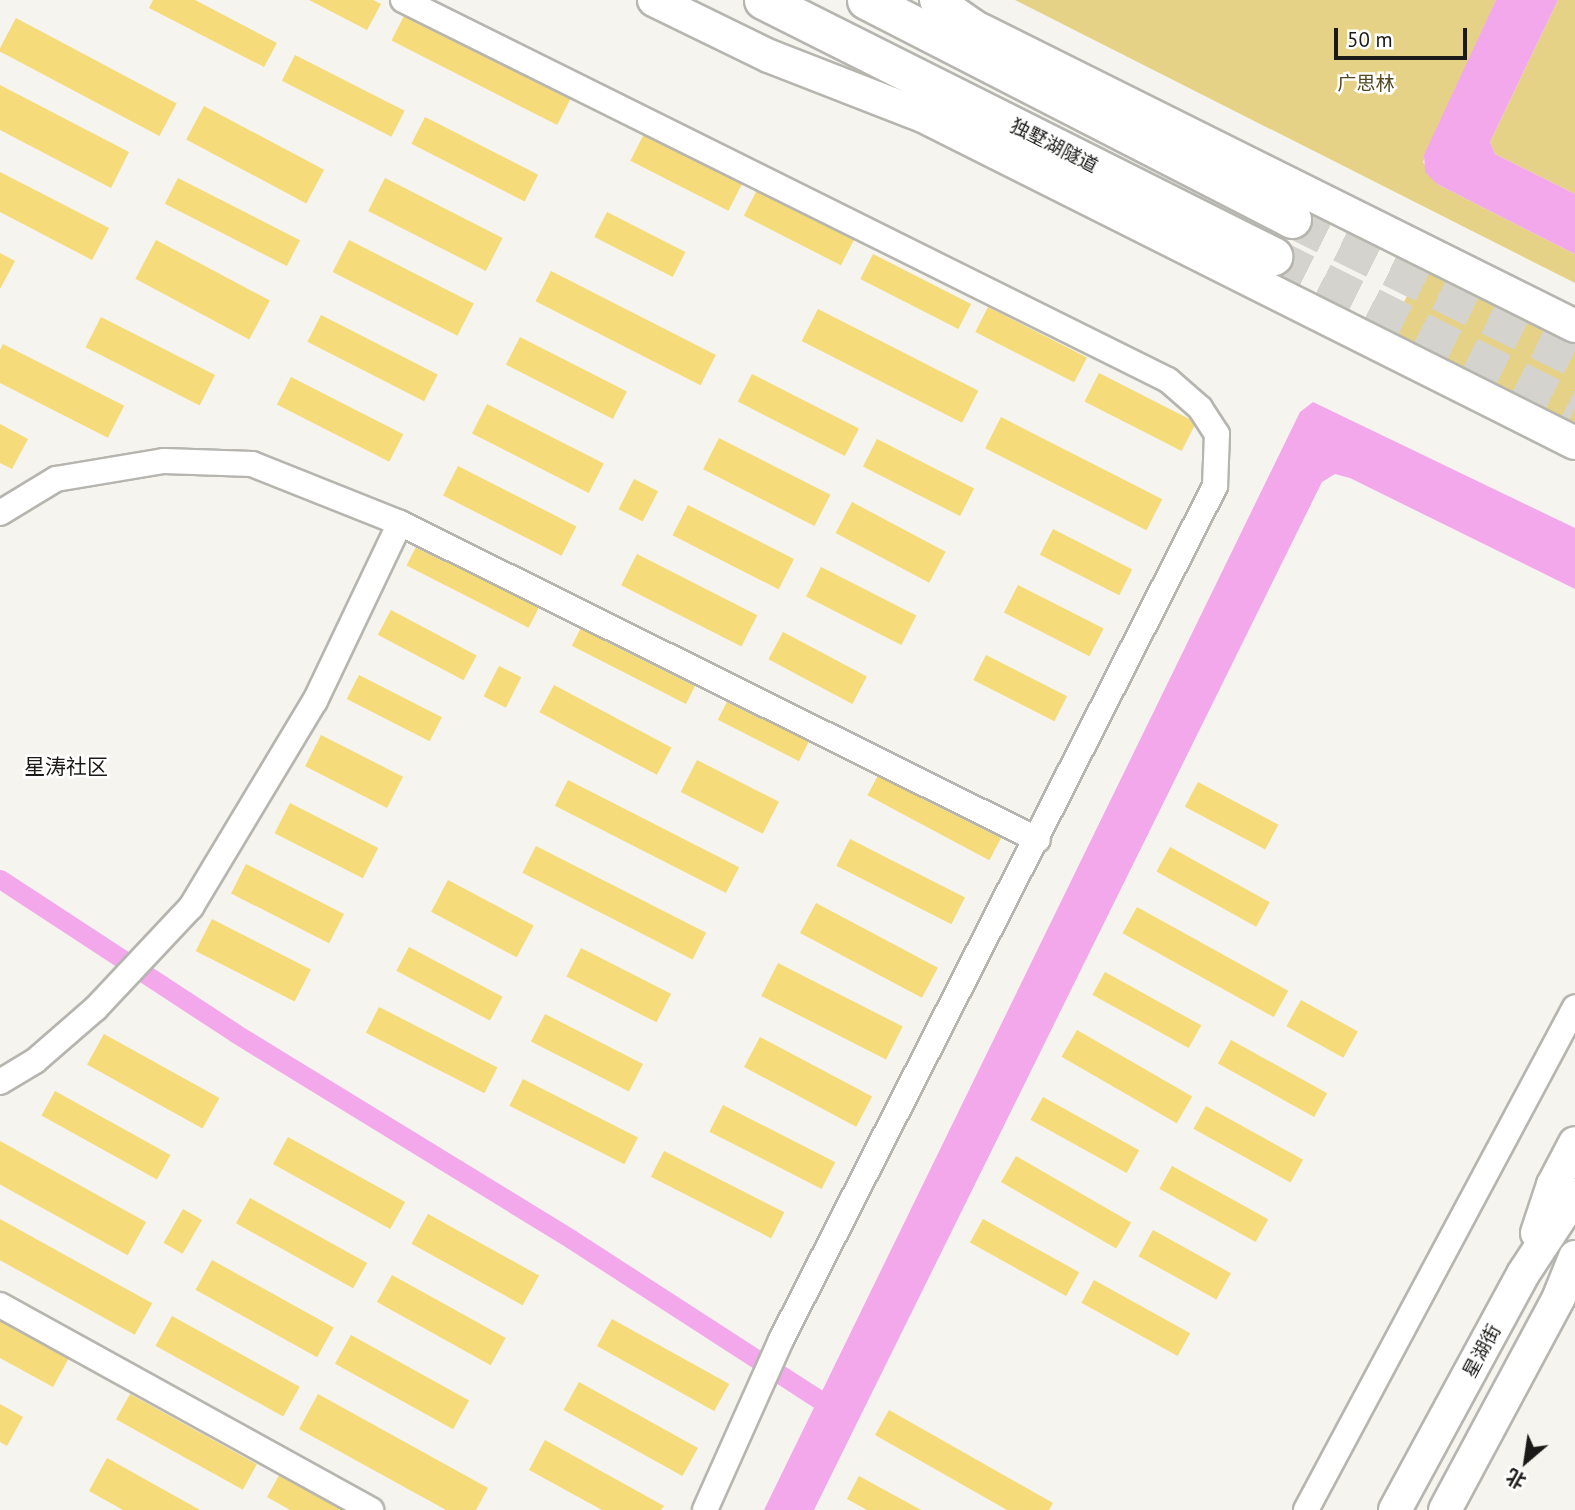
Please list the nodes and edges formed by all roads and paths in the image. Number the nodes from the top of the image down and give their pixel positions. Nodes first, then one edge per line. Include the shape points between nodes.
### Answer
1 (403, 0) edge
2 (654, 0) edge
3 (763, 0) edge
4 (866, 0) edge
5 (936, 0) edge
6 (1292, 219) tunnel mouth
7 (1273, 257) tunnel mouth
8 (1575, 326) edge
9 (1569, 437) edge
10 (0, 513) edge
11 (400, 523) junction
12 (1038, 840) junction
13 (1575, 1007) edge
14 (0, 1082) edge
15 (1575, 1143) edge
16 (1575, 1195) edge
17 (1575, 1257) edge
18 (1523, 1274) junction
19 (1567, 1287) edge
20 (0, 1305) edge
21 (371, 1510) edge
22 (705, 1510) edge
23 (1306, 1510) edge
24 (1395, 1510) edge
25 (1446, 1510) edge

1 - 12 street via 1076,331 1168,380 1200,408 1217,434 1215,486
2 - 9 main road via 769,56 923,116
3 - 7 highway, 独墅湖隧道
4 - 6 highway
5 - 8 main road via 975,27
10 - 11 street via 56,479 164,461 252,464
11 - 12 street
11 - 14 street via 315,701 191,907 96,1008 35,1061
12 - 22 street via 781,1340
13 - 23 street
15 - 18 main road via 1553,1185
16 - 18 main road, 星湖街
17 - 19 main road
18 - 24 main road, 星湖街
19 - 25 main road
20 - 21 street

